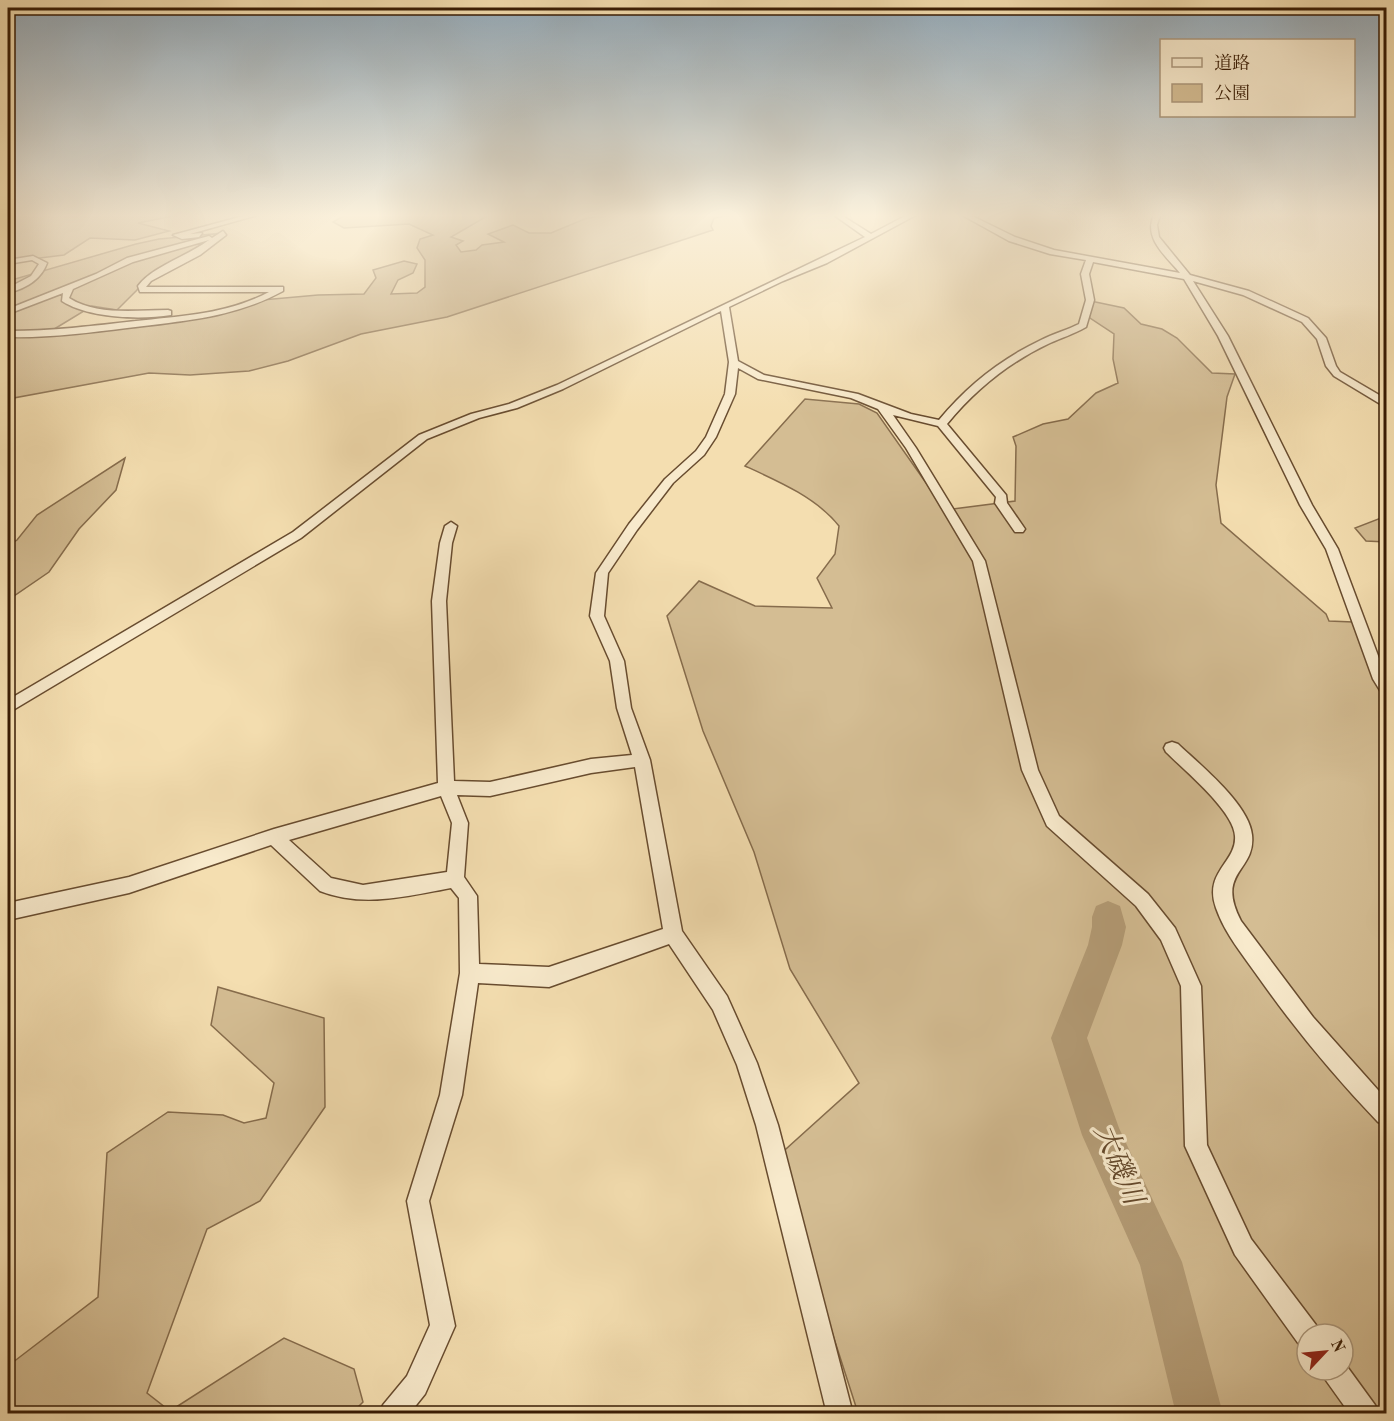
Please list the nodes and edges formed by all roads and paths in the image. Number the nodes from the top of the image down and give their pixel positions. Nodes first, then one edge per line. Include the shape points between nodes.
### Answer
1 (27, 281) edge
2 (84, 281) edge
3 (146, 281) edge
4 (776, 281) edge
5 (1086, 281) edge
6 (1190, 281) edge
7 (1203, 281) edge
8 (69, 288) junction
9 (8, 291) edge
10 (725, 308) junction
11 (8, 312) edge
12 (225, 314) junction
13 (8, 334) edge
14 (734, 362) junction
15 (1386, 403) edge
16 (882, 407) junction
17 (942, 424) junction
18 (451, 526) dead end
19 (1019, 528) dead end
20 (1386, 688) edge
21 (8, 707) edge
22 (1172, 748) dead end
23 (642, 760) junction
24 (446, 788) junction
25 (274, 837) junction
26 (455, 879) junction
27 (8, 910) edge
28 (673, 934) junction
29 (470, 973) junction
30 (1386, 1114) edge
31 (1298, 1322) edge
32 (1343, 1382) edge
33 (392, 1413) edge
34 (840, 1413) edge
35 (1366, 1413) edge

1 - 9 street
2 - 8 street
3 - 12 street via 143,291 280,289
4 - 10 street
5 - 17 street via 1090,300 1083,325 999,368 963,397
6 - 20 street via 1244,375 1306,505 1332,549
7 - 15 street via 1246,293 1305,320 1321,338 1337,374
8 - 11 street
8 - 12 street via 65,299 78,308
10 - 14 street
10 - 21 street via 560,387 423,437 297,535
12 - 13 street via 58,334
14 - 16 street via 761,377 854,396
14 - 23 street via 730,394 711,437 700,453 669,481 602,573 597,616 617,662 624,708
16 - 17 street
16 - 31 street via 979,561 1030,770 1053,821 1142,900 1168,934 1191,987 1196,1146 1243,1247
17 - 19 street via 1002,497 1001,503
18 - 24 street via 440,601
22 - 30 street via 1243,829 1244,846 1222,889 1234,927 1297,1016
23 - 24 street via 591,766 490,789
23 - 28 street
24 - 25 street
24 - 26 street via 460,823
25 - 26 street via 326,885 363,893
25 - 27 street via 129,885
26 - 29 street via 468,896
28 - 29 street via 549,977
28 - 34 street via 720,1003 747,1063 767,1125
29 - 33 street via 451,1095 418,1201 443,1326 416,1385
32 - 35 street

